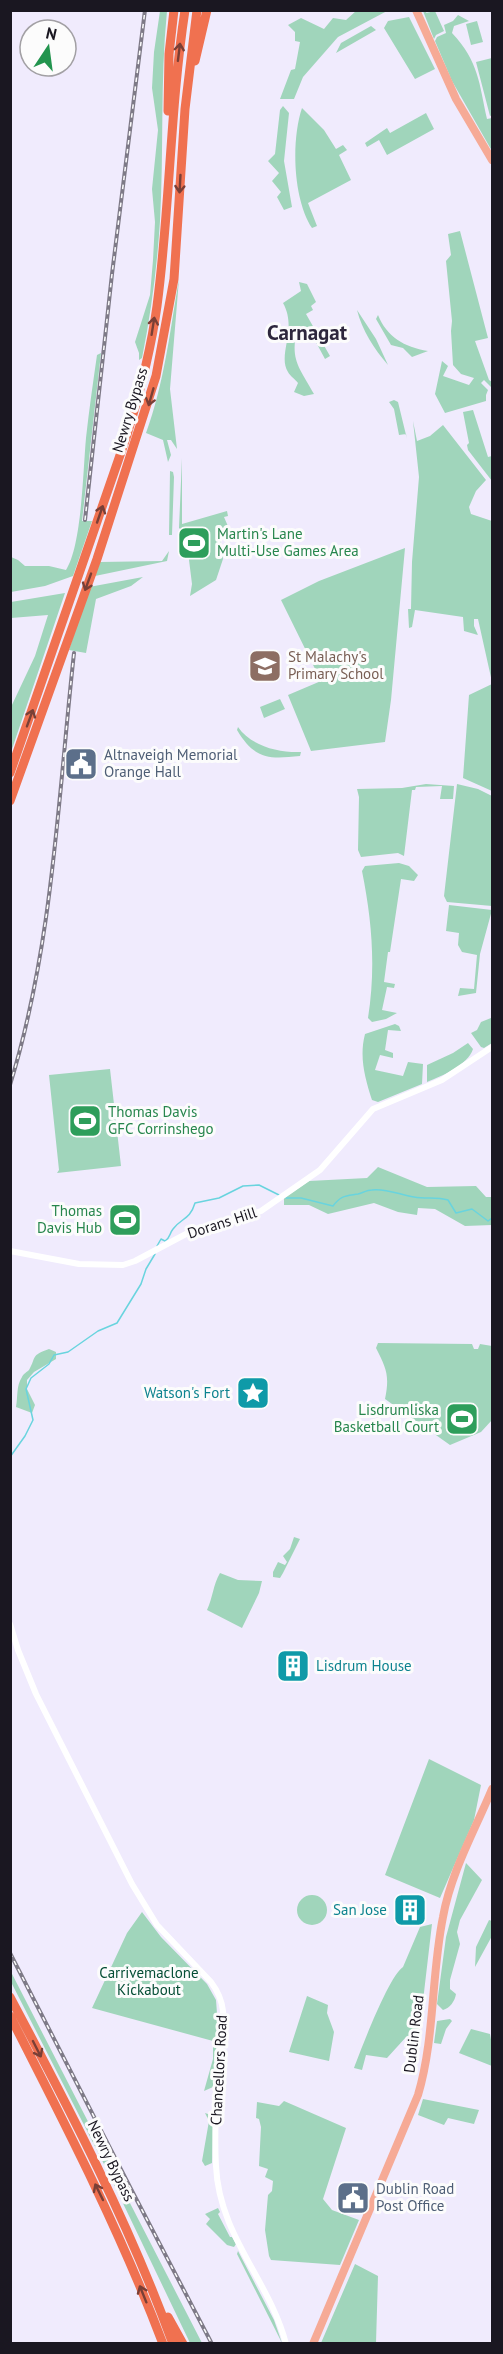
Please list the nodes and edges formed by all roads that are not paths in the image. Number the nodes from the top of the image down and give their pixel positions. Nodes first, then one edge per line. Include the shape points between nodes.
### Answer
1 (174, 10) edge
2 (185, 10) edge
3 (197, 10) edge
4 (207, 10) edge
5 (416, 10) edge
6 (184, 126) junction
7 (171, 153) junction
8 (492, 160) edge
9 (10, 773) edge
10 (10, 801) edge
11 (492, 1047) edge
12 (10, 1251) edge
13 (10, 1624) edge
14 (492, 1788) edge
15 (10, 1997) edge
16 (10, 2016) edge
17 (156, 2297) junction
18 (163, 2343) edge
19 (173, 2343) edge
20 (183, 2343) edge
21 (286, 2343) edge
22 (313, 2343) edge

1 - 7 highway via 169,54
7 -> 2 highway, Newry Bypass
3 - 6 highway, Newry Bypass
4 - 6 highway
5 - 8 main road via 451,90
6 -> 10 highway, Newry Bypass via 174,279 156,376 97,559
9 -> 7 highway, Newry Bypass via 142,383 157,306
11 - 12 street, Dorans Hill via 442,1080 373,1109 320,1170 261,1211 186,1234 123,1265 79,1264
13 - 21 street, Chancellors Road via 36,1694 132,1884 157,1925 218,1993 223,2014 216,2152 219,2195 228,2223
14 - 22 main road, Dublin Road via 445,1907 427,2062 417,2100
15 -> 17 highway, Newry Bypass via 106,2184
18 -> 16 highway, Newry Bypass via 99,2192
17 - 19 highway, Newry Bypass
17 - 20 highway

